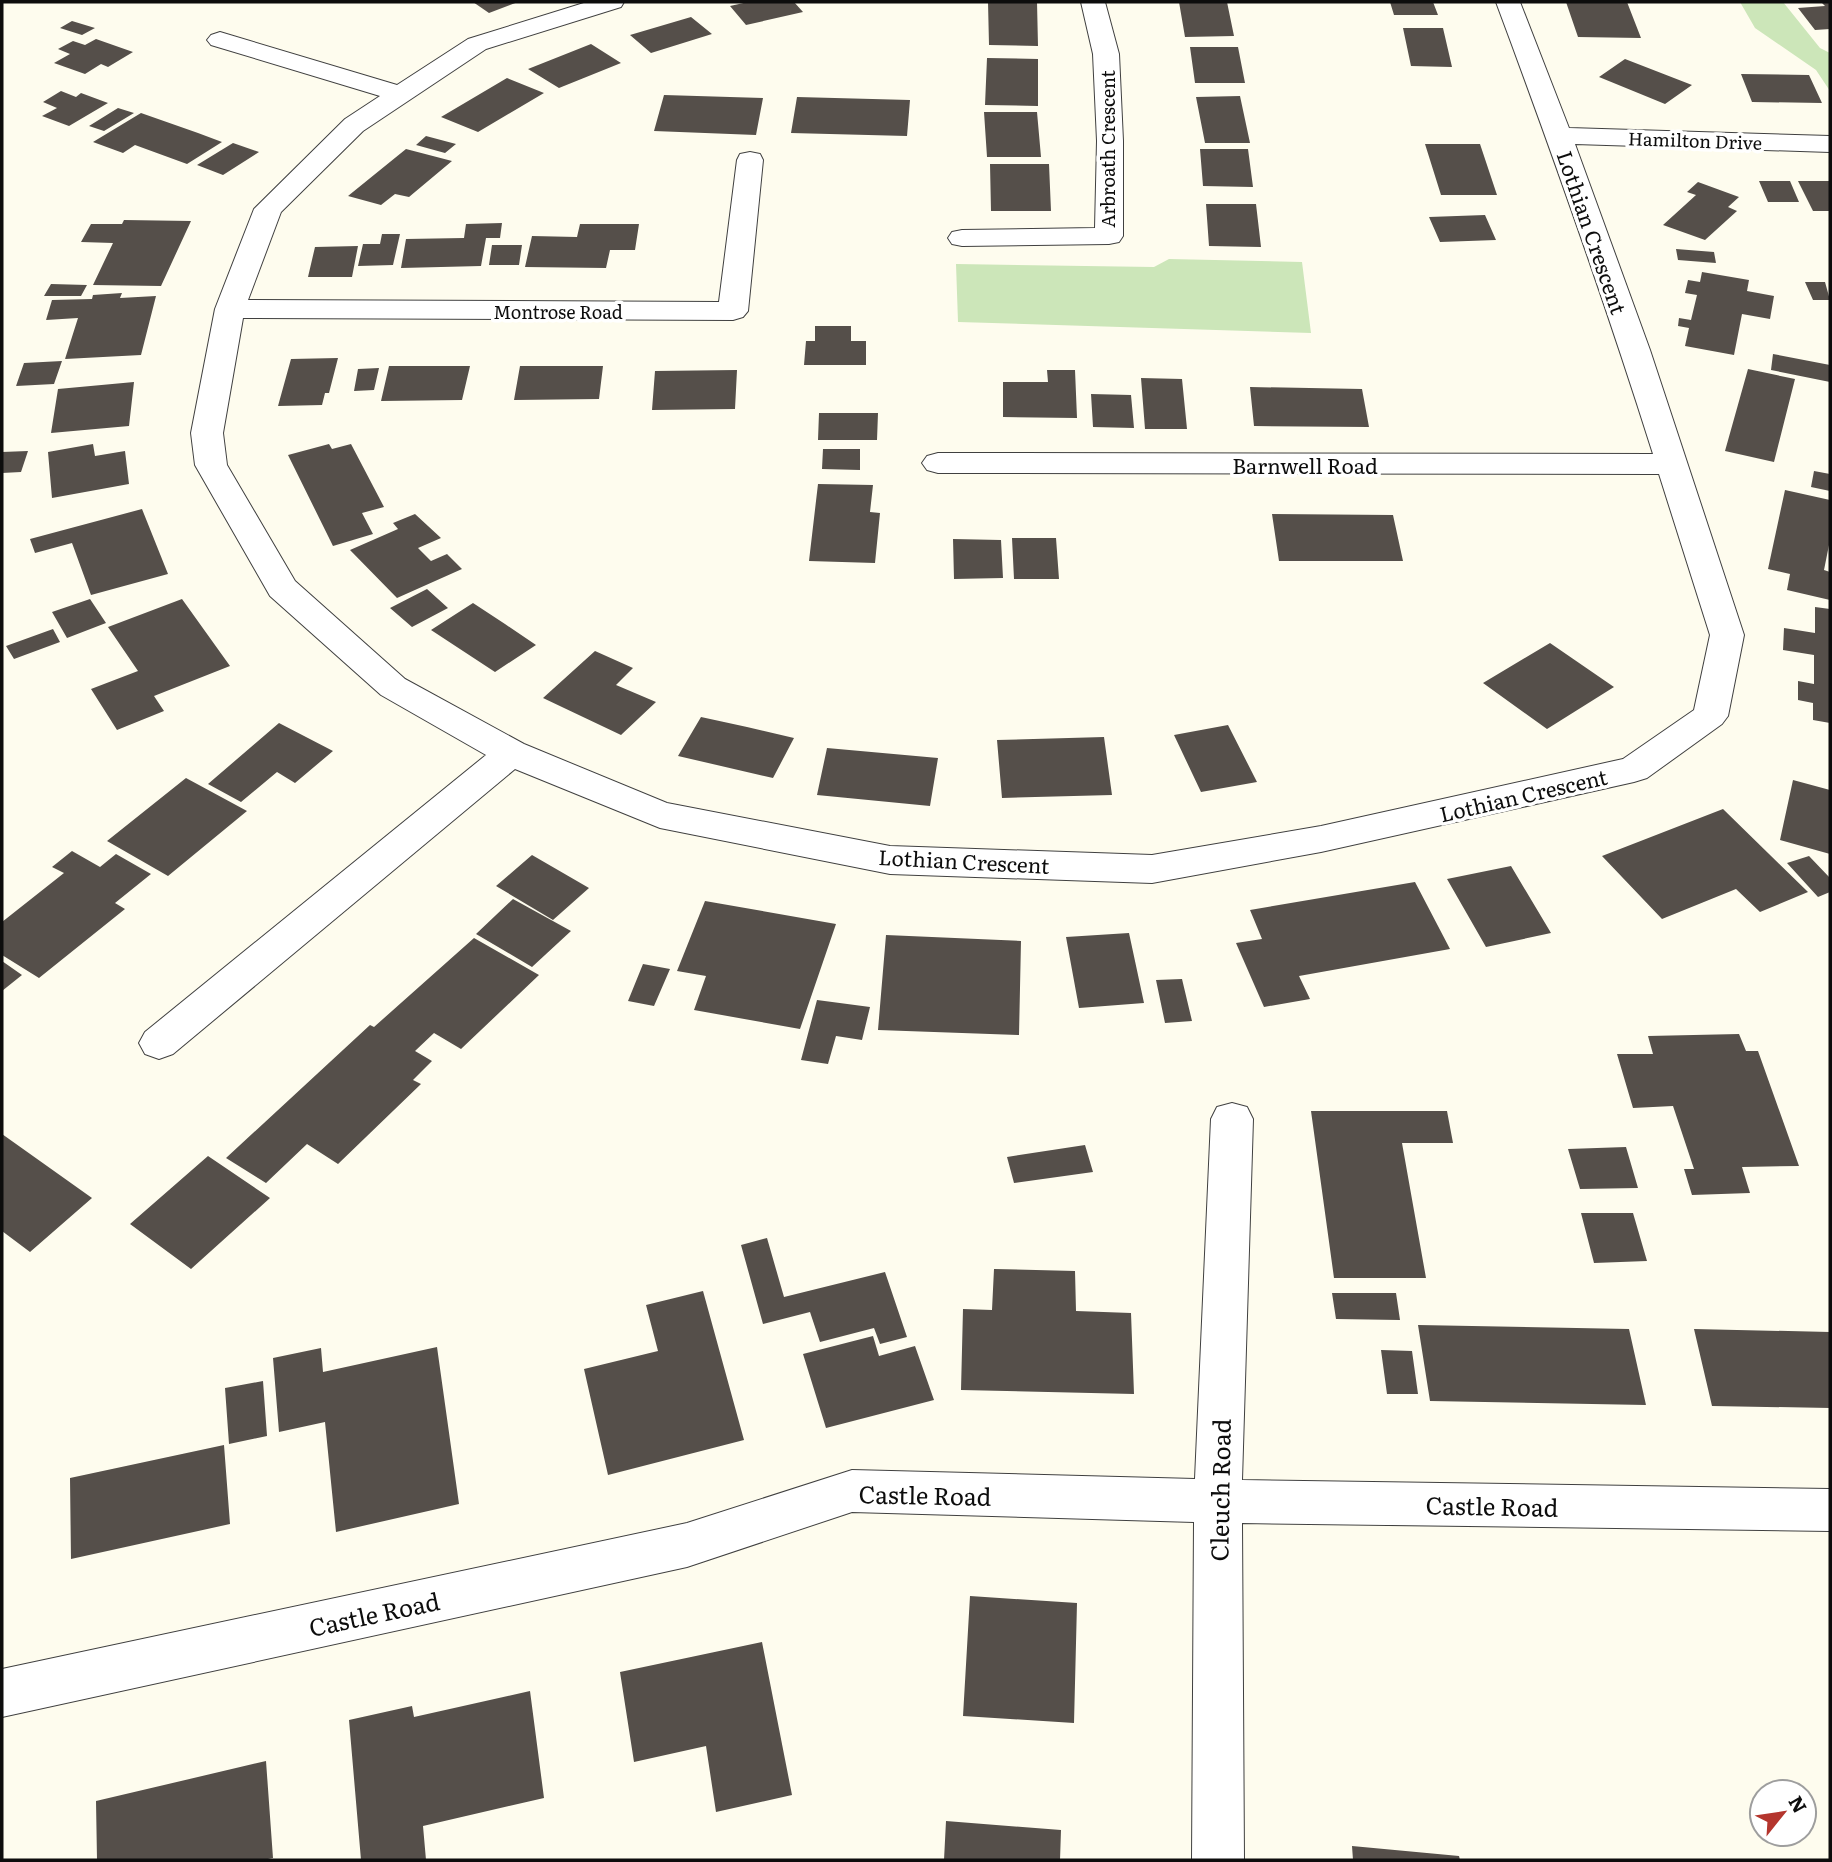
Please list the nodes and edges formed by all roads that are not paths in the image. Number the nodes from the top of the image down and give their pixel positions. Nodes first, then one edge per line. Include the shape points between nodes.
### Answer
1 (612, 2) edge
2 (1093, 2) edge
3 (1508, 2) edge
4 (220, 40) dead end
5 (399, 94) junction
6 (1559, 136) junction
7 (1830, 144) edge
8 (750, 160) dead end
9 (962, 239) dead end
10 (230, 309) junction
11 (939, 463) dead end
12 (1672, 464) junction
13 (511, 753) junction
14 (159, 1043) dead end
15 (1232, 1119) dead end
16 (1218, 1501) junction
17 (1830, 1510) edge
18 (2, 1693) edge
19 (1218, 1860) edge

1 - 5 street, Lothian Crescent via 477,44
2 - 9 street, Arbroath Crescent via 1106,54 1109,236
3 - 6 street, Lothian Crescent
4 - 5 street
5 - 10 street, Lothian Crescent via 354,125 268,209
6 - 7 street, Hamilton Drive
6 - 12 street, Lothian Crescent
8 - 10 street, Montrose Road via 733,311
10 - 13 street, Lothian Crescent via 207,433 211,465 282,588 393,687
11 - 12 street, Barnwell Road
12 - 13 street, Lothian Crescent via 1727,635 1710,716 1634,769 1321,839 1152,869 890,860 660,815
13 - 14 street
15 - 16 street, Cleuch Road
16 - 17 street, Castle Road
16 - 18 street, Castle Road via 852,1491 687,1545
16 - 19 street, Cleuch Road

